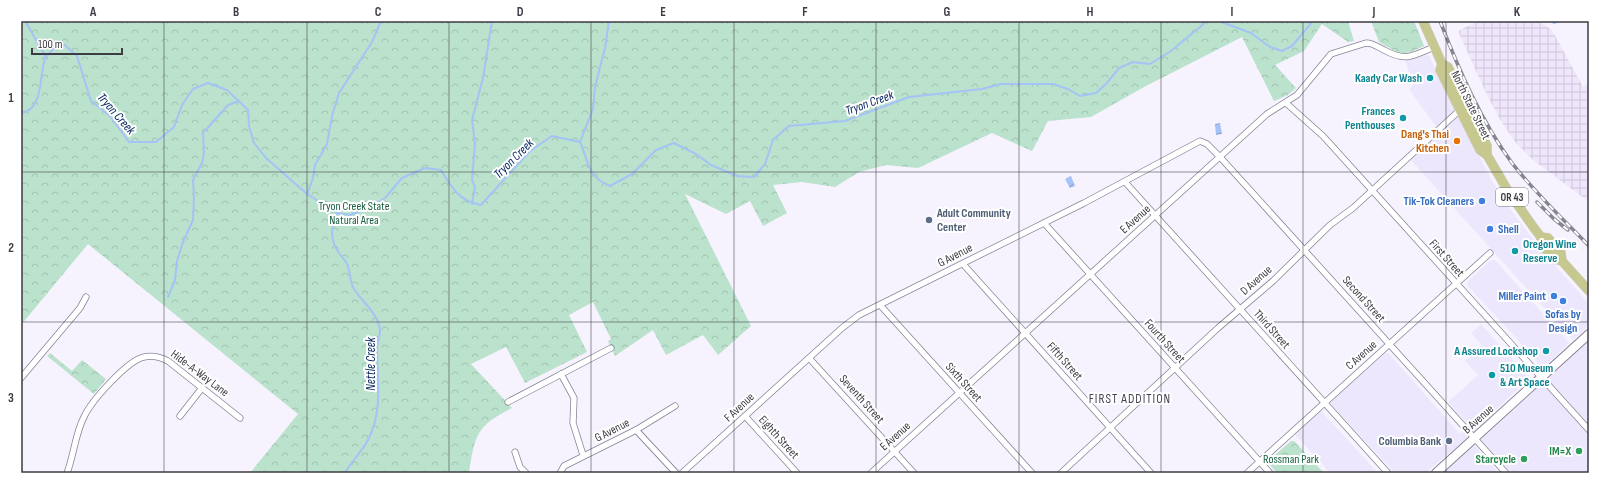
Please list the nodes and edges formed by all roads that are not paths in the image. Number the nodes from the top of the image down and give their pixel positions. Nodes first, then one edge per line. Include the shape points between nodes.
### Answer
1 (1423, 21) edge
2 (1434, 47) junction
3 (1286, 103) junction
4 (1464, 107) junction
5 (1204, 142) joint
6 (1220, 157) junction
7 (1125, 182) junction
8 (1371, 191) junction
9 (1155, 216) junction
10 (1044, 223) junction
11 (1305, 250) junction
12 (1490, 253) dead end
13 (963, 264) junction
14 (1090, 274) junction
15 (1456, 284) junction
16 (1589, 291) edge
17 (86, 297) dead end
18 (880, 305) junction
19 (1240, 310) junction
20 (1025, 334) junction
21 (1589, 334) edge
22 (1390, 344) junction
23 (611, 348) dead end
24 (809, 358) junction
25 (1176, 368) junction
26 (561, 374) junction
27 (21, 378) edge
28 (1541, 378) junction
29 (202, 388) junction
30 (960, 393) junction
31 (508, 402) dead end
32 (1324, 403) junction
33 (675, 406) dead end
34 (180, 416) dead end
35 (745, 416) junction
36 (240, 418) dead end
37 (1110, 427) junction
38 (636, 430) junction
39 (1589, 430) edge
40 (1475, 438) junction
41 (515, 452) dead end
42 (894, 452) junction
43 (583, 455) junction
44 (1260, 462) junction
45 (67, 473) edge
46 (526, 473) edge
47 (560, 473) edge
48 (676, 473) edge
49 (682, 473) edge
50 (797, 473) edge
51 (871, 473) edge
52 (914, 473) edge
53 (1032, 473) edge
54 (1061, 473) edge
55 (1151, 473) edge
56 (1247, 473) edge
57 (1270, 473) edge
58 (1388, 473) edge
59 (1436, 473) edge
60 (1506, 473) edge

1 - 2 main road, North State Street / OR 43
2 - 3 street, E Avenue via 1405,57 1395,56 1368,43 1336,52 1325,60 1297,95
2 - 4 main road, North State Street / OR 43 via 1442,64 1440,70
3 - 6 street, E Avenue via 1267,114
3 - 8 street, First Street via 1323,136
4 - 8 street, D Avenue
4 - 16 main road, North State Street / OR 43 via 1480,150 1487,155 1508,191 1541,237 1541,244 1554,259 1562,261
5 - 6 street, Second Street
5 - 7 street, G Avenue via 1199,142
6 - 9 street, E Avenue
6 - 11 street, Second Street
7 - 9 street, Third Street
7 - 10 street, G Avenue
8 - 11 street, D Avenue via 1330,224
8 - 15 street, First Street
9 - 14 street, E Avenue
9 - 19 street, Third Street
10 - 13 street, G Avenue
10 - 14 street, Fourth Street
11 - 19 street, D Avenue
11 - 22 street, Second Street
12 - 15 street, C Avenue
13 - 18 street, G Avenue
13 - 20 street, Fifth Street
14 - 20 street, E Avenue
14 - 25 street, Fourth Street
15 - 22 street, C Avenue
15 - 28 street, First Street
17 - 27 street via 80,308
18 - 24 street, G Avenue via 859,315
18 - 30 street, Sixth Street
19 - 25 street, D Avenue
19 - 32 street, Third Street
20 - 30 street, E Avenue
20 - 37 street, Fifth Street
21 - 28 street, B Avenue
22 - 32 street, C Avenue
22 - 40 street, Second Street
23 - 26 street
24 - 35 street, F Avenue
24 - 42 street, Seventh Street
25 - 37 street, D Avenue
25 - 44 street, Fourth Street
26 - 31 street
26 - 43 street via 574,398 573,423
28 - 39 street, First Street
28 - 40 street, B Avenue
29 - 34 street
29 - 36 street, Hide-A-Way Lane
29 - 45 street, Hide-A-Way Lane via 158,356 143,357 129,364 86,412
30 - 42 street, E Avenue
30 - 53 street, Sixth Street
32 - 44 street, C Avenue
32 - 58 street, Third Street
33 - 38 street, G Avenue
35 - 49 street, F Avenue
35 - 50 street, Eighth Street
37 - 54 street, D Avenue
37 - 55 street, Fifth Street
38 - 43 street, G Avenue
38 - 48 street
40 - 59 street, B Avenue
40 - 60 street, Second Street
41 - 46 street via 520,467
42 - 51 street, E Avenue
42 - 52 street, Seventh Street
43 - 47 street, G Avenue via 564,466
44 - 56 street, C Avenue
44 - 57 street, Fourth Street

